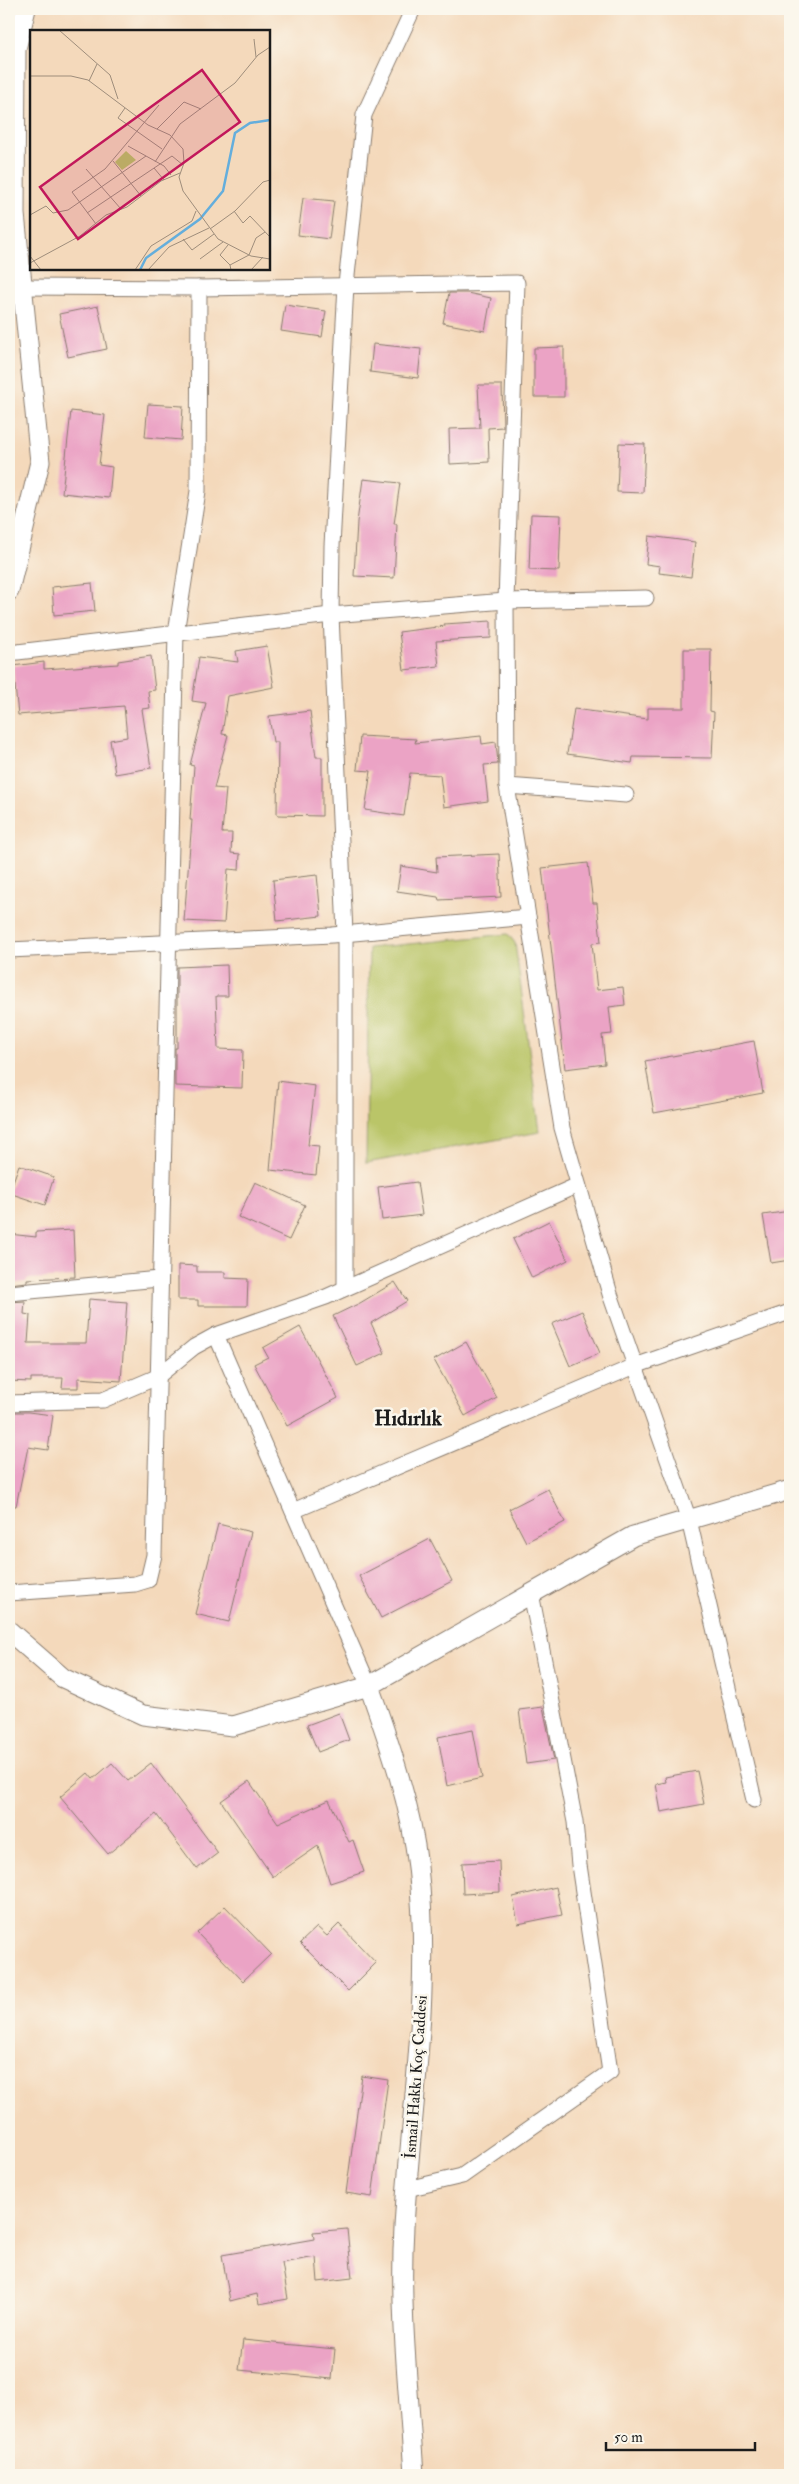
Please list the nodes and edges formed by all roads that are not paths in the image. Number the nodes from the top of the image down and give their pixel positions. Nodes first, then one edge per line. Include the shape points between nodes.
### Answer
1 (26, 9) edge
2 (413, 9) edge
3 (346, 285) junction
4 (22, 287) junction
5 (199, 288) junction
6 (9, 591) edge
7 (646, 598) dead end
8 (506, 601) junction
9 (331, 615) junction
10 (176, 633) junction
11 (9, 653) edge
12 (507, 786) junction
13 (626, 795) dead end
14 (528, 917) junction
15 (345, 934) junction
16 (168, 943) junction
17 (9, 950) edge
18 (578, 1185) junction
19 (159, 1279) junction
20 (345, 1288) junction
21 (9, 1293) edge
22 (790, 1312) edge
23 (216, 1335) junction
24 (635, 1366) junction
25 (157, 1377) junction
26 (9, 1403) edge
27 (790, 1490) edge
28 (293, 1511) junction
29 (689, 1520) junction
30 (9, 1593) edge
31 (530, 1593) junction
32 (9, 1631) edge
33 (369, 1686) junction
34 (754, 1800) dead end
35 (407, 2189) junction
36 (414, 2475) edge

1 - 4 street via 16,49 15,214
2 - 3 street via 364,115
3 - 5 street
3 - 8 street via 517,282
3 - 9 street
4 - 5 street
4 - 6 street via 40,462
5 - 10 street via 198,491
7 - 8 street
8 - 9 street
8 - 12 street
9 - 10 street
9 - 15 street
10 - 11 street
10 - 16 street
12 - 13 street
12 - 14 street
14 - 15 street
14 - 18 street via 562,1128
15 - 16 street
15 - 20 street
16 - 17 street
16 - 19 street
18 - 20 street
18 - 24 street
19 - 21 street
19 - 25 street
20 - 23 street
22 - 24 street
23 - 25 street via 194,1347
23 - 28 street
24 - 28 street
24 - 29 street
25 - 26 street via 103,1400
25 - 30 street via 154,1555 148,1580 135,1584
27 - 29 street
28 - 33 street
29 - 31 street via 633,1536
29 - 34 street
31 - 33 street
31 - 35 street via 575,1822 610,2072 462,2176
32 - 33 street via 64,1678 143,1715 233,1726
33 - 35 street, İsmail Hakkı Koç Caddesi via 394,1756 418,1867 422,2003
35 - 36 street, İsmail Hakkı Koç Caddesi via 402,2281

